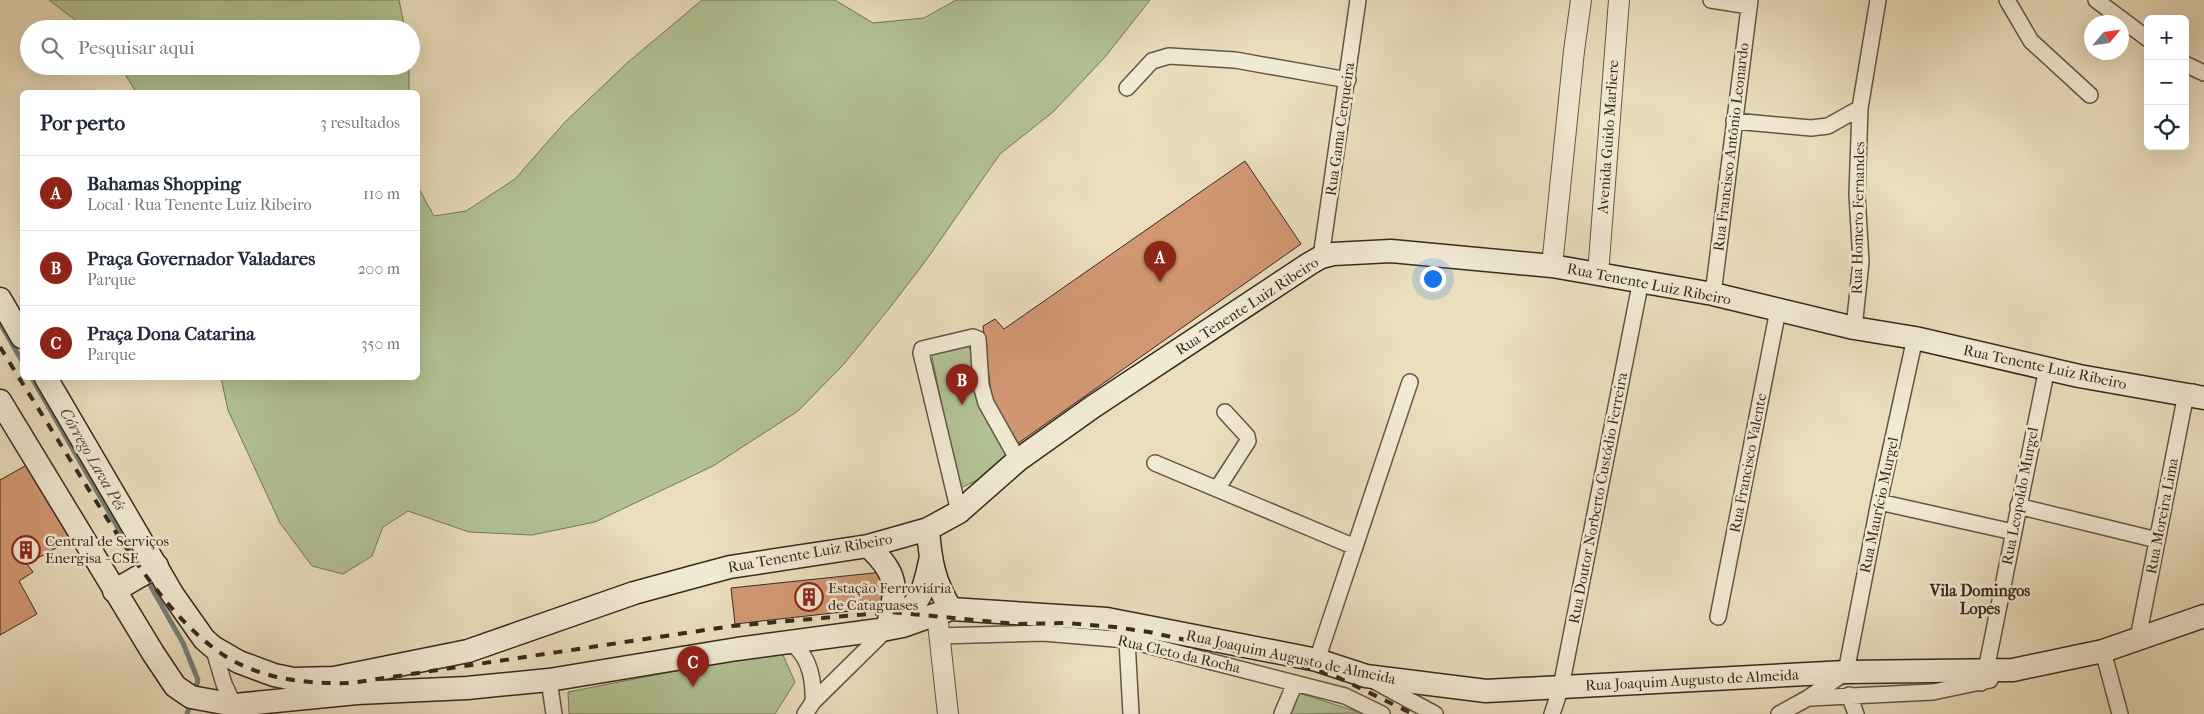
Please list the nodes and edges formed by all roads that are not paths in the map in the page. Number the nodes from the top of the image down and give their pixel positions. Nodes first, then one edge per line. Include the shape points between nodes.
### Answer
1 (1358, 0) edge
2 (1581, 0) edge
3 (1618, 0) edge
4 (1712, 0) edge
5 (1878, 0) edge
6 (2007, 0) edge
7 (2096, 0) edge
8 (1750, 3) edge
9 (2144, 36) edge
10 (2189, 66) edge
11 (2204, 73) edge
12 (1348, 80) junction
13 (1127, 88) dead end
14 (2090, 95) dead end
15 (1860, 108) junction
16 (1734, 121) junction
17 (1321, 257) junction
18 (1552, 266) junction
19 (1598, 274) junction
20 (1641, 280) junction
21 (1713, 294) junction
22 (2, 306) edge
23 (1778, 310) junction
24 (1854, 328) junction
25 (20, 334) edge
26 (1915, 338) junction
27 (2047, 368) junction
28 (47, 380) edge
29 (1410, 382) dead end
30 (2198, 394) edge
31 (0, 401) edge
32 (1225, 412) dead end
33 (1018, 460) junction
34 (1155, 463) dead end
35 (1217, 488) junction
36 (1879, 502) junction
37 (2018, 506) junction
38 (959, 512) junction
39 (928, 529) junction
40 (2013, 532) junction
41 (2157, 540) junction
42 (868, 546) junction
43 (1355, 547) junction
44 (930, 561) junction
45 (157, 566) junction
46 (114, 591) junction
47 (1718, 616) dead end
48 (2204, 616) edge
49 (941, 621) junction
50 (888, 629) junction
51 (2138, 638) junction
52 (1127, 640) junction
53 (790, 642) junction
54 (213, 647) junction
55 (2103, 651) junction
56 (1317, 660) junction
57 (1846, 672) junction
58 (1366, 676) junction
59 (1983, 677) junction
60 (549, 680) junction
61 (1295, 683) junction
62 (1560, 687) junction
63 (1849, 695) junction
64 (1808, 698) junction
65 (229, 707) edge
66 (809, 708) edge
67 (554, 714) edge
68 (948, 714) edge
69 (1132, 714) edge
70 (1282, 714) edge
71 (1382, 714) edge
72 (1435, 714) edge
73 (1552, 714) edge
74 (1779, 714) edge
75 (1856, 714) edge
76 (2120, 714) edge

1 - 12 street, Rua Gama Cerqueira
2 - 18 street
3 - 19 street, Avenida Guido Marliere
4 - 8 street
5 - 15 street, Rua Homero Fernandes
6 - 14 street via 2031,41
7 - 9 street
8 - 16 street, Rua Francisco Antônio Leonardo
10 - 11 street
12 - 13 street via 1235,60 1169,56 1152,61
12 - 17 street, Rua Gama Cerqueira
15 - 16 street via 1828,126 1811,128
15 - 24 street, Rua Homero Fernandes via 1857,194 1861,262
16 - 21 street, Rua Francisco Antônio Leonardo
17 - 18 main road, Rua Tenente Luiz Ribeiro via 1391,251
17 - 33 main road, Rua Tenente Luiz Ribeiro via 1094,406
18 - 19 main road, Rua Tenente Luiz Ribeiro
19 - 20 main road, Rua Tenente Luiz Ribeiro
20 - 21 main road, Rua Tenente Luiz Ribeiro
20 - 62 street, Rua Doutor Norberto Custódio Ferreira
21 - 23 main road, Rua Tenente Luiz Ribeiro
22 - 25 main road
23 - 24 main road, Rua Tenente Luiz Ribeiro
23 - 47 street, Rua Francisco Valente
24 - 26 main road, Rua Tenente Luiz Ribeiro
26 - 27 main road, Rua Tenente Luiz Ribeiro
26 - 36 street, Rua Maurício Murgel
27 - 30 main road, Rua Tenente Luiz Ribeiro via 2106,382
27 - 37 street, Rua Leopoldo Murgel
28 - 45 main road, Rua Tenente Luiz Ribeiro
29 - 43 street
30 - 41 street, Rua Moreira Lima
31 - 46 main road
32 - 35 street via 1248,441
33 - 38 main road, Rua Tenente Luiz Ribeiro
33 - 38 street via 986,403 981,385 978,339 973,337 922,349
34 - 35 street
35 - 43 street
36 - 40 street
36 - 57 street, Rua Maurício Murgel
37 - 40 street, Rua Leopoldo Murgel
37 - 41 street
38 - 39 main road, Rua Tenente Luiz Ribeiro
39 - 42 main road, Rua Tenente Luiz Ribeiro
39 - 44 main road
40 - 59 street, Rua Leopoldo Murgel
41 - 51 street, Rua Moreira Lima
42 - 50 main road via 884,560 893,577 894,593
42 - 54 main road, Rua Tenente Luiz Ribeiro via 730,568 689,578 634,593 468,651 334,678 311,680 274,675 239,662
43 - 56 street
44 - 49 main road via 944,598
44 - 50 main road via 925,589 916,604
45 - 46 main road
45 - 54 main road, Rua Tenente Luiz Ribeiro via 173,596
46 - 65 main road via 176,686 191,697
48 - 51 main road, Rua Joaquim Augusto de Almeida
49 - 50 main road, Rua Joaquim Augusto de Almeida
49 - 52 street, Rua Cleto da Rocha
49 - 56 main road, Rua Joaquim Augusto de Almeida via 1107,619
49 - 68 street
50 - 53 main road, Rua Joaquim Augusto de Almeida
50 - 66 street
51 - 55 main road, Rua Joaquim Augusto de Almeida
52 - 61 street, Rua Cleto da Rocha
52 - 69 street
53 - 60 main road, Rua Joaquim Augusto de Almeida
53 - 66 street via 800,649 814,679
54 - 65 street
55 - 59 main road, Rua Joaquim Augusto de Almeida
55 - 76 street
56 - 58 main road, Rua Joaquim Augusto de Almeida
57 - 59 main road, Rua Joaquim Augusto de Almeida
57 - 62 main road, Rua Joaquim Augusto de Almeida
57 - 64 street
58 - 62 main road, Rua Joaquim Augusto de Almeida via 1486,691
58 - 72 street
59 - 63 street via 1933,692
60 - 65 main road, Rua Joaquim Augusto de Almeida via 357,693
60 - 67 street
61 - 70 street
61 - 71 street, Rua Cleto da Rocha via 1345,696
62 - 73 street, Rua Doutor Norberto Custódio Ferreira
63 - 64 street
63 - 75 street
64 - 74 street

